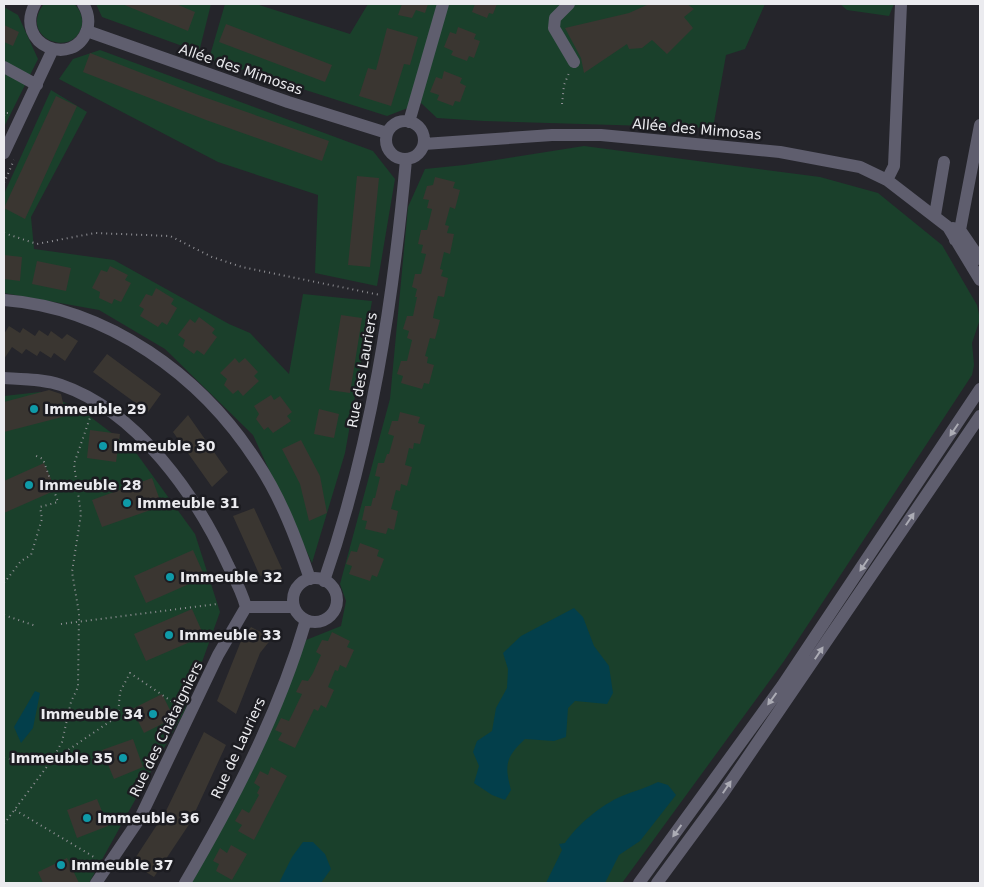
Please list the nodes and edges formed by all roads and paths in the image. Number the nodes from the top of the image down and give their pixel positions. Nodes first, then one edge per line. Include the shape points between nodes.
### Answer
1 (35, 4) edge
2 (84, 4) edge
3 (443, 4) edge
4 (569, 4) edge
5 (901, 4) edge
6 (87, 30) junction
7 (53, 49) junction
8 (574, 62) joint
9 (4, 67) edge
10 (37, 85) junction
11 (562, 104) dead end
12 (409, 122) junction
13 (980, 125) edge
14 (387, 133) junction
15 (424, 144) junction
16 (4, 153) edge
17 (406, 160) junction
18 (944, 162) dead end
19 (888, 180) junction
20 (935, 215) junction
21 (954, 232) junction
22 (4, 233) edge
23 (980, 259) edge
24 (980, 280) edge
25 (390, 297) junction
26 (4, 300) edge
27 (4, 378) edge
28 (980, 389) edge
29 (95, 402) junction
30 (980, 416) edge
31 (34, 455) dead end
32 (310, 579) junction
33 (324, 581) junction
34 (4, 582) edge
35 (217, 604) dead end
36 (246, 607) junction
37 (294, 607) junction
38 (4, 615) edge
39 (306, 620) junction
40 (79, 621) junction
41 (61, 624) dead end
42 (36, 626) dead end
43 (185, 710) dead end
44 (4, 758) edge
45 (10, 759) dead end
46 (50, 762) junction
47 (14, 810) junction
48 (4, 824) edge
49 (94, 857) dead end
50 (96, 883) edge
51 (184, 883) edge
52 (639, 883) edge
53 (658, 883) edge

1 - 7 street via 31,15 32,31 39,41
2 - 6 street via 89,18
3 - 12 street
4 - 8 street via 554,18 554,28
5 - 19 street via 894,166
6 - 7 street via 75,46
6 - 14 street, Allée des Mimosas via 288,102
7 - 10 street
8 - 11 path via 564,85
9 - 10 street
10 - 16 street
12 - 14 street via 394,124
12 - 15 street via 422,131
13 - 21 street
14 - 17 street via 388,150 395,157
15 - 17 street via 418,154
15 - 19 street, Allée des Mimosas via 601,135 780,152 860,167
17 - 25 street, Rue des Lauriers
18 - 20 street
19 - 20 street, Allée des Mimosas
20 - 21 street, Allée des Mimosas
21 - 23 street, Allée des Mimosas
21 - 24 street, Allée des Mimosas
22 - 25 path via 37,244 95,233 170,236 212,257 242,267
25 - 33 street, Rue des Lauriers via 368,428
26 - 32 street via 100,324 142,346 193,387 223,417 258,463 288,520
27 - 29 street via 60,384
28 -> 52 street via 782,686
29 - 36 street via 140,436 182,487 208,524
29 - 40 path via 74,464 81,514 72,572
53 -> 30 street
31 - 34 path via 43,459 58,502 40,507 42,519 31,555 21,561
32 - 33 street
32 - 37 street via 295,591
33 - 39 street via 336,594 334,612 320,622
35 - 40 path
36 - 37 street
36 - 50 street, Rue des Châtaigniers via 218,656 140,818
37 - 39 street
38 - 42 path
39 - 51 street, Rue de Lauriers via 298,648 256,748 210,840
40 - 41 path
40 - 46 path via 78,687 71,702 62,742
43 - 46 path via 130,673 120,692 118,716
44 - 45 path
46 - 47 path
47 - 48 path
47 - 49 path

